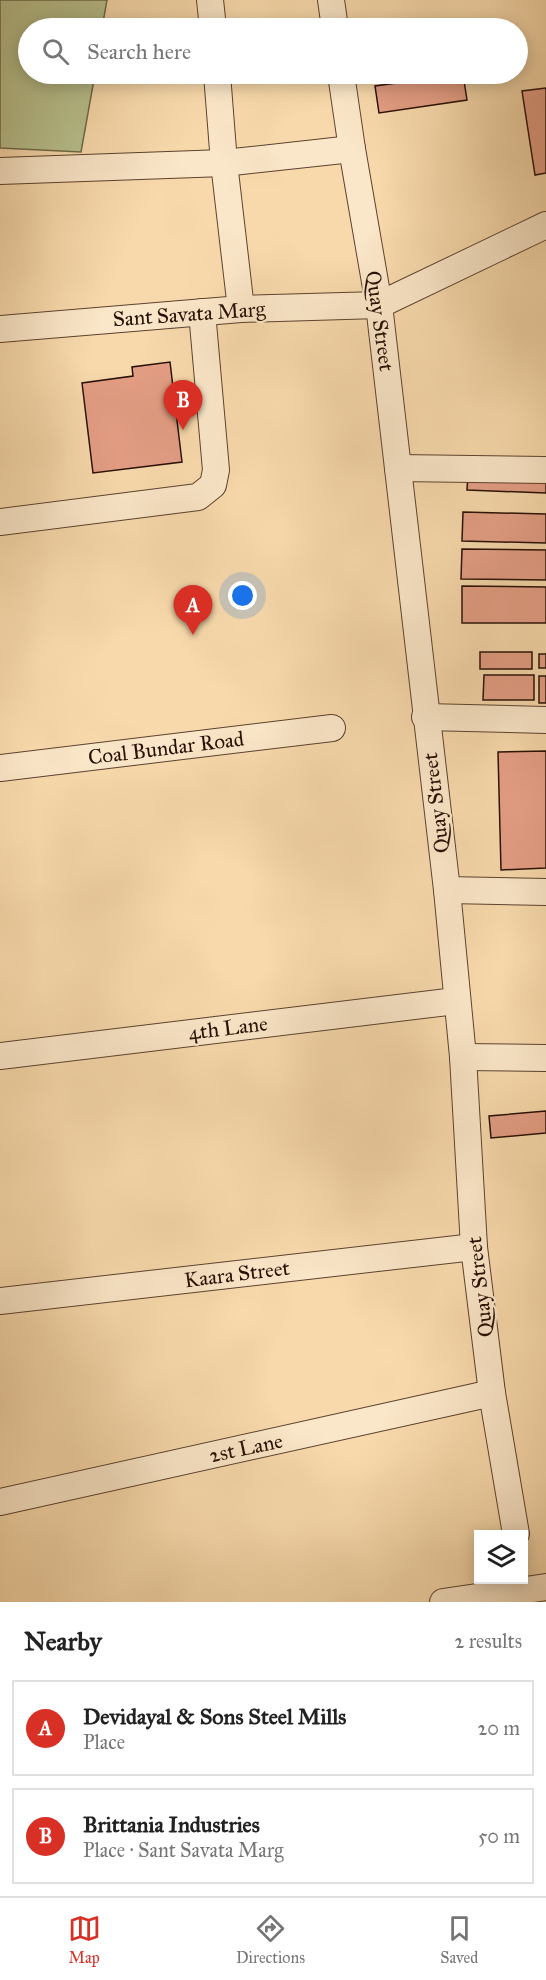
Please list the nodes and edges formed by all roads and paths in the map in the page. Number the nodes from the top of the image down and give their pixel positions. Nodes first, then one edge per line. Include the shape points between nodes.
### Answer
1 (210, 0) edge
2 (331, 0) edge
3 (212, 18) edge
4 (334, 18) edge
5 (218, 84) edge
6 (342, 84) edge
7 (352, 149) junction
8 (224, 163) junction
9 (0, 171) edge
10 (546, 225) edge
11 (379, 305) junction
12 (241, 309) junction
13 (202, 312) junction
14 (0, 329) edge
15 (398, 468) junction
16 (546, 470) edge
17 (0, 522) edge
18 (426, 717) junction
19 (546, 720) edge
20 (332, 728) dead end
21 (0, 768) edge
22 (447, 890) junction
23 (546, 892) edge
24 (456, 1001) junction
25 (0, 1056) edge
26 (463, 1057) junction
27 (546, 1058) edge
28 (474, 1247) junction
29 (0, 1301) edge
30 (492, 1393) junction
31 (0, 1502) edge
32 (515, 1530) edge
33 (532, 1584) edge
34 (443, 1602) edge

1 - 3 street
2 - 4 street
5 - 8 street
6 - 7 street, Quay Street
7 - 8 street
7 - 11 street, Quay Street
8 - 9 street
8 - 12 street
10 - 11 street
11 - 12 street, Sant Savata Marg
11 - 15 street, Quay Street
12 - 13 street, Sant Savata Marg
13 - 14 street, Sant Savata Marg
13 - 17 street via 216,470 213,484 198,497
15 - 16 street
15 - 18 street, Quay Street
18 - 19 street
18 - 22 street, Quay Street
20 - 21 street, Coal Bundar Road
22 - 23 street
22 - 24 street, Quay Street
24 - 25 street, 4th Lane
24 - 26 street, Quay Street
26 - 27 street
26 - 28 street, Quay Street
28 - 29 street, Kaara Street
28 - 30 street, Quay Street
30 - 31 street, 2st Lane
30 - 32 street, Quay Street
33 - 34 street

